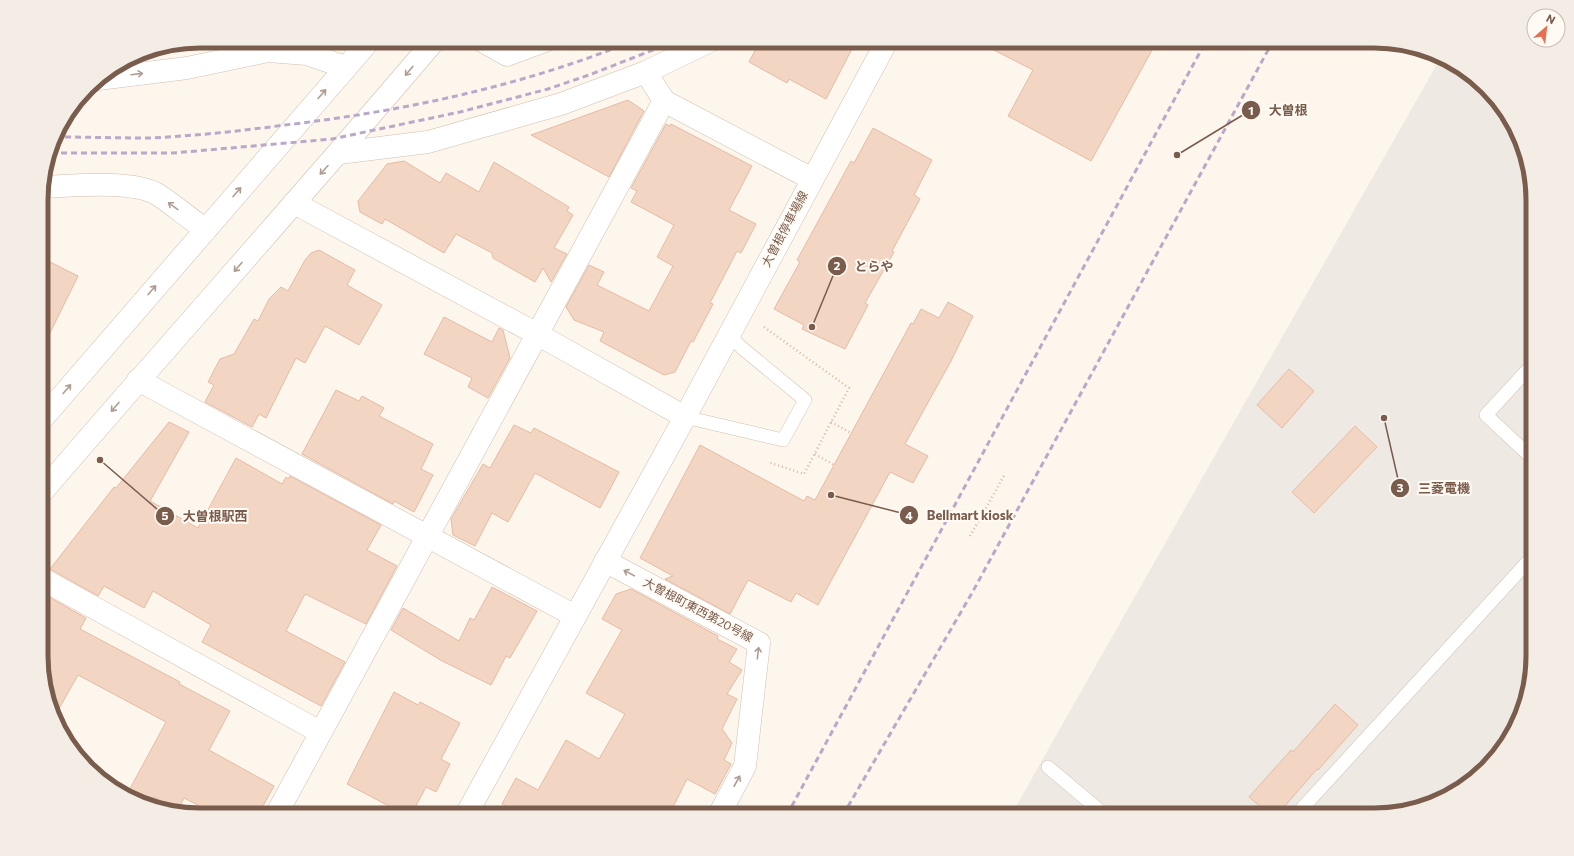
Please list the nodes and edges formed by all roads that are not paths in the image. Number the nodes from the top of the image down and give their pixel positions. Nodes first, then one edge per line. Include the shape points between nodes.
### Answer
1 (362, 48) edge
2 (428, 48) edge
3 (494, 48) edge
4 (526, 48) edge
5 (696, 48) edge
6 (883, 48) edge
7 (345, 67) junction
8 (646, 72) junction
9 (110, 78) edge
10 (664, 101) junction
11 (339, 153) junction
12 (812, 179) junction
13 (48, 187) edge
14 (294, 203) junction
15 (205, 229) junction
16 (537, 334) junction
17 (729, 334) junction
18 (1526, 372) edge
19 (138, 380) junction
20 (48, 412) edge
21 (685, 417) junction
22 (1526, 452) edge
23 (48, 485) edge
24 (427, 537) junction
25 (605, 560) junction
26 (1526, 564) edge
27 (48, 582) edge
28 (575, 616) junction
29 (320, 732) junction
30 (1048, 766) dead end
31 (280, 808) edge
32 (470, 808) edge
33 (723, 808) edge
34 (1097, 808) edge
35 (1302, 808) edge

1 - 7 street
2 -> 11 street
3 - 4 street via 507,55
5 - 8 street
6 - 12 street, 大曽根停車場線
9 -> 7 street via 187,68 268,51 307,54
15 -> 7 street
8 - 10 street
8 - 11 street via 561,104 428,142
10 - 12 street
10 - 16 street
11 -> 14 street
12 - 17 street, 大曽根停車場線
15 -> 13 street via 154,193 137,187
14 - 16 street
14 -> 19 street
20 -> 15 street
16 - 21 street
16 - 24 street
17 - 21 street, 大曽根停車場線
17 - 21 lane via 742,348 805,400 783,440
18 - 22 lane via 1486,415
19 -> 23 street
19 - 24 street
21 - 25 street, 大曽根停車場線
24 - 28 street
24 - 29 street
25 - 28 street, 大曽根停車場線
33 -> 25 street, 大曽根町東西第20号線 via 745,766 759,644
26 - 35 lane
27 - 29 street
28 - 32 street, 大曽根停車場線
29 - 31 street
30 - 34 lane

